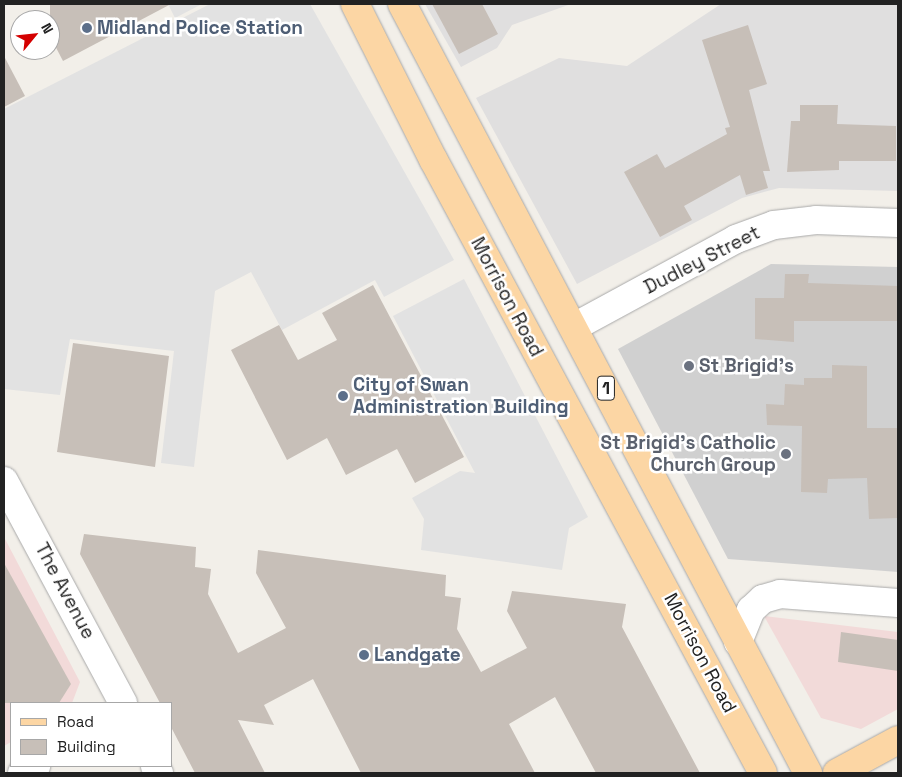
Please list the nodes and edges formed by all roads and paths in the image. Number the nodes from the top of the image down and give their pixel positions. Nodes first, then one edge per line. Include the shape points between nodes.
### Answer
1 (355, 4) edge
2 (402, 4) edge
3 (898, 223) edge
4 (574, 326) junction
5 (4, 481) edge
6 (898, 603) edge
7 (738, 642) junction
8 (122, 702) edge
9 (898, 740) edge
10 (34, 767) edge
11 (22, 773) edge
12 (763, 773) edge
13 (808, 773) edge
14 (837, 773) edge

1 - 12 main road, Morrison Road / 1 via 433,159
2 - 4 main road, Morrison Road / 1
3 - 4 street, Dudley Street via 816,220 774,225 736,239
4 - 7 main road, Morrison Road / 1
5 - 8 street, The Avenue
6 - 7 street via 780,594 764,599 752,610
7 - 13 main road, Morrison Road / 1
9 - 14 main road
10 - 11 street

